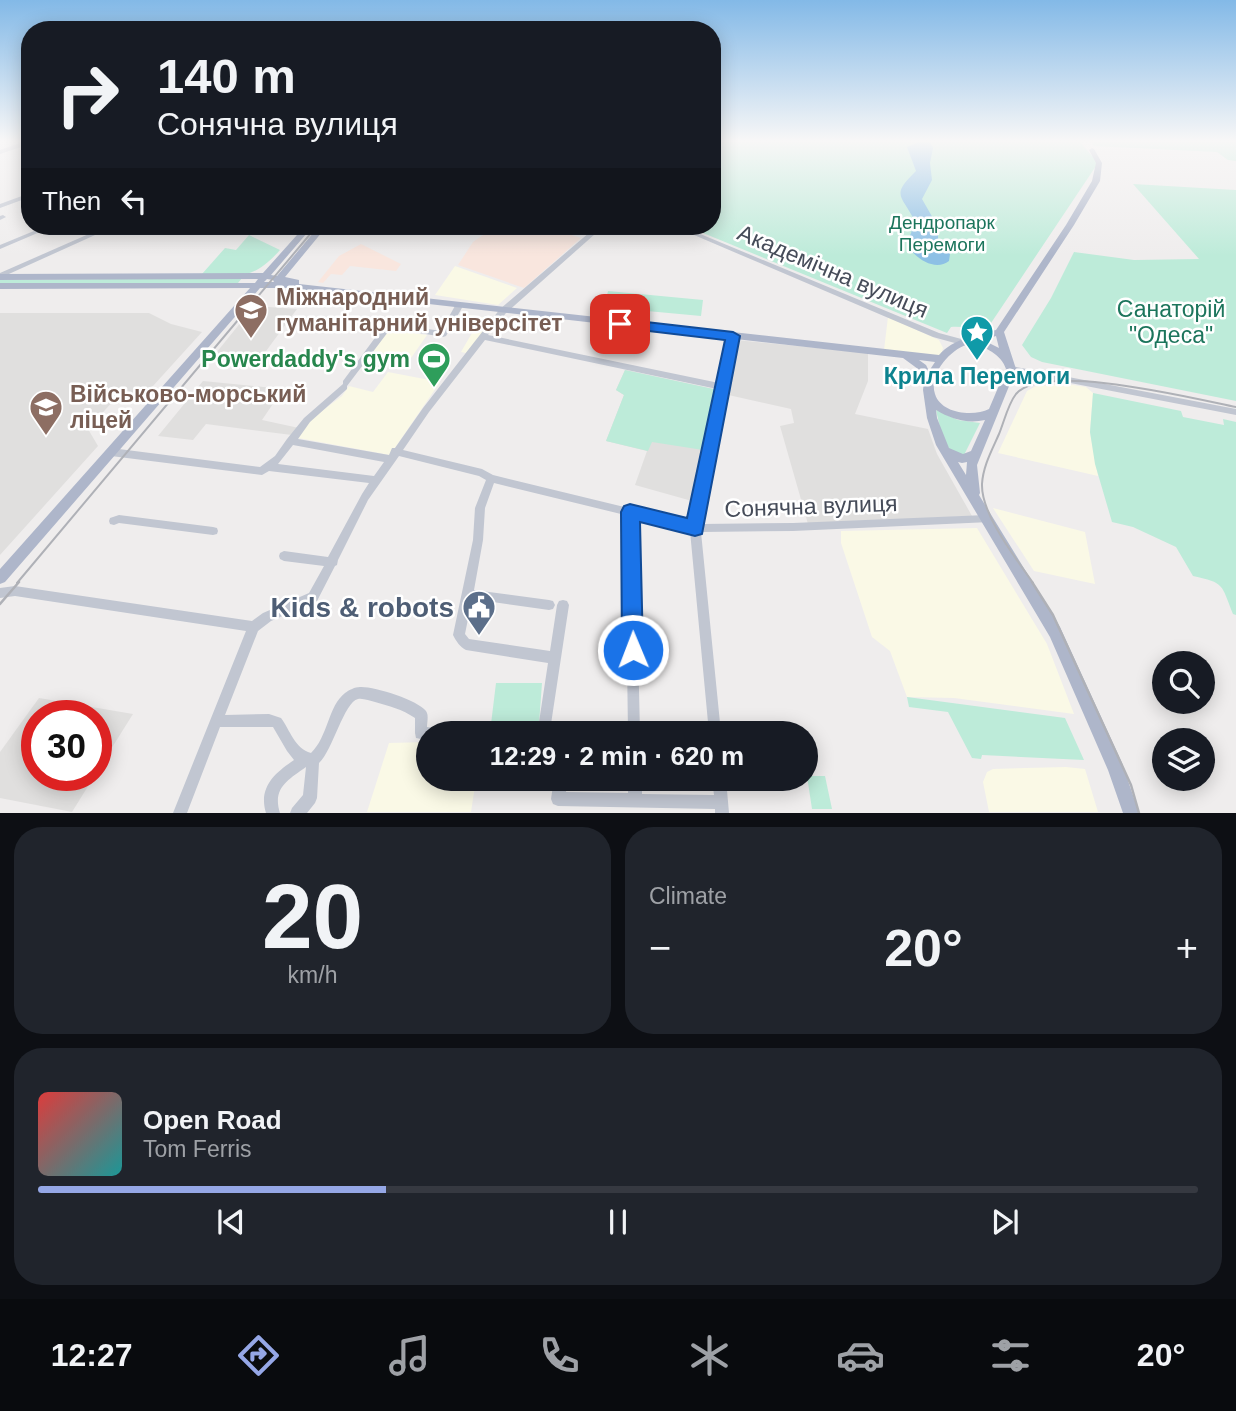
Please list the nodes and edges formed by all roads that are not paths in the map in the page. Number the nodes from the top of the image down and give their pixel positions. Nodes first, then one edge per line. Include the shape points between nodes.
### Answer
1 (1098, 180) edge
2 (21, 198) edge
3 (0, 206) edge
4 (29, 235) edge
5 (92, 235) edge
6 (300, 235) edge
7 (315, 235) edge
8 (591, 235) edge
9 (697, 235) edge
10 (0, 247) edge
11 (271, 266) junction
12 (287, 268) junction
13 (247, 276) junction
14 (262, 276) junction
15 (0, 277) edge
16 (279, 278) junction
17 (0, 286) edge
18 (240, 286) junction
19 (254, 286) junction
20 (270, 286) junction
21 (322, 288) junction
22 (244, 299) junction
23 (459, 306) junction
24 (503, 311) junction
25 (389, 325) joint
26 (999, 332) junction
27 (936, 335) junction
28 (733, 336) junction
29 (485, 337) junction
30 (965, 342) junction
31 (904, 355) junction
32 (943, 355) junction
33 (1011, 366) junction
34 (928, 380) junction
35 (345, 385) joint
36 (722, 387) junction
37 (929, 396) junction
38 (992, 412) junction
39 (1236, 412) edge
40 (290, 441) junction
41 (942, 445) junction
42 (111, 452) junction
43 (975, 454) junction
44 (392, 455) junction
45 (266, 469) junction
46 (491, 478) junction
47 (375, 480) junction
48 (630, 512) junction
49 (982, 512) junction
50 (114, 521) dead end
51 (695, 528) junction
52 (213, 531) dead end
53 (284, 556) dead end
54 (333, 562) junction
55 (0, 578) edge
56 (0, 593) edge
57 (469, 594) junction
58 (549, 605) dead end
59 (563, 605) dead end
60 (257, 624) junction
61 (555, 658) junction
62 (218, 721) junction
63 (421, 721) edge
64 (545, 721) edge
65 (634, 721) edge
66 (714, 721) edge
67 (309, 760) junction
68 (559, 791) edge
69 (635, 791) edge
70 (635, 800) junction
71 (722, 808) edge
72 (180, 813) edge
73 (273, 813) edge
74 (297, 813) edge
75 (1130, 813) edge

1 - 26 main road
2 - 3 street
4 - 10 street
5 - 15 street
6 - 11 main road
7 - 12 main road
8 - 24 street
9 - 27 street, Академічна вулиця
11 - 12 main road via 277,271
11 - 14 main road
12 - 16 main road
13 - 14 main road
13 - 15 main road
13 - 18 main road via 248,283
14 - 16 main road
14 - 19 main road
16 - 20 main road
16 - 21 main road
17 - 18 main road
18 - 19 main road
19 - 20 main road
19 - 22 main road
20 - 21 main road
20 - 22 main road
21 - 23 main road
22 - 42 main road
23 - 24 main road
23 - 25 street via 443,334
24 - 28 main road
24 - 29 street
25 - 35 street
26 - 30 main road
26 - 33 main road
27 - 30 street, Академічна вулиця
27 - 32 street, Академічна вулиця
28 - 31 main road
28 - 36 street
29 - 36 street
29 - 44 street
30 - 32 main road
30 - 33 main road via 993,348
31 - 32 main road
31 - 34 main road via 922,367
32 - 34 main road
33 - 38 main road
33 - 39 street
34 - 37 main road
35 - 40 street
36 - 51 street
37 - 38 main road via 963,417
37 - 41 main road
38 - 43 main road
40 - 44 street, Сонячна вулиця
40 - 45 street
41 - 43 main road via 956,458
41 - 49 main road
42 - 45 street
42 - 55 main road
43 - 49 main road via 970,473
44 - 46 street, Сонячна вулиця
44 - 47 street
45 - 47 street
46 - 48 street, Сонячна вулиця
46 - 57 street via 480,508
47 - 54 street
48 - 51 street, Сонячна вулиця
48 - 65 street
49 - 51 street, Сонячна вулиця via 793,527
49 - 75 main road via 1055,632 1116,769
50 - 52 street
51 - 66 street
53 - 54 street
54 - 60 street via 313,597
56 - 60 street via 15,591
57 - 58 street
57 - 61 street via 459,635 466,644
59 - 61 street
60 - 62 street
61 - 64 street
62 - 67 street via 277,722 295,753
62 - 72 street
63 - 67 street via 421,715 399,701 358,693 348,697 342,707 325,749
67 - 73 street via 276,784 270,800
67 - 74 street via 310,798
68 - 70 street via 558,799
69 - 70 street
70 - 71 street

